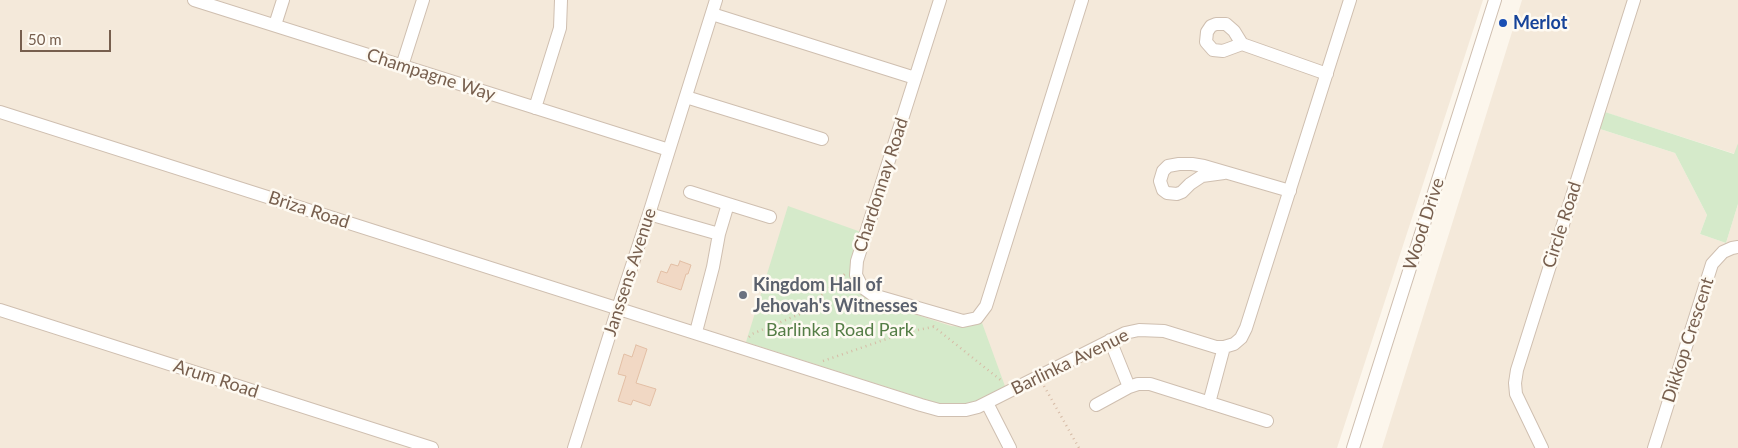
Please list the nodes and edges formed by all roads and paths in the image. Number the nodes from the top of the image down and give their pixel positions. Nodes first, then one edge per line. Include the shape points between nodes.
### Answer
1 (194, 0) edge
2 (283, 0) edge
3 (423, 0) edge
4 (561, 0) edge
5 (716, 0) edge
6 (940, 0) edge
7 (1082, 0) edge
8 (1350, 0) edge
9 (1495, 0) edge
10 (1634, 0) edge
11 (712, 14) junction
12 (275, 26) junction
13 (1242, 44) dead end
14 (402, 66) junction
15 (1327, 74) junction
16 (915, 78) junction
17 (686, 97) junction
18 (535, 108) junction
19 (0, 112) edge
20 (822, 139) dead end
21 (669, 150) junction
22 (1224, 172) dead end
23 (1290, 191) junction
24 (690, 192) dead end
25 (728, 204) junction
26 (650, 214) junction
27 (770, 217) dead end
28 (719, 234) junction
29 (1738, 247) edge
30 (856, 267) junction
31 (618, 308) junction
32 (0, 310) edge
33 (928, 312) junction
34 (958, 321) junction
35 (933, 327) junction
36 (696, 332) junction
37 (1110, 340) junction
38 (743, 347) junction
39 (1224, 347) junction
40 (814, 370) junction
41 (1039, 376) junction
42 (1129, 388) junction
43 (1009, 392) junction
44 (987, 402) junction
45 (1209, 402) junction
46 (1096, 405) dead end
47 (1267, 421) dead end
48 (432, 448) edge
49 (574, 448) edge
50 (1010, 448) edge
51 (1079, 448) edge
52 (1353, 448) edge
53 (1542, 448) edge
54 (1654, 448) edge

1 - 12 street, Champagne Way
2 - 12 street
3 - 14 street
4 - 18 street via 560,28
5 - 11 street, Janssens Avenue
6 - 16 street, Chardonnay Road
7 - 34 street via 986,306 977,318
8 - 15 street
9 - 52 street, Wood Drive
10 - 53 street, Circle Road via 1517,370 1516,394
11 - 16 street
11 - 17 street, Janssens Avenue
12 - 14 street, Champagne Way
13 - 15 street
14 - 18 street, Champagne Way
15 - 23 street
16 - 30 street, Chardonnay Road
17 - 20 street
17 - 21 street, Janssens Avenue
18 - 21 street, Champagne Way
19 - 31 street, Briza Road
21 - 26 street, Janssens Avenue
22 - 23 street
23 - 39 street via 1246,328 1241,338
24 - 25 street
25 - 27 street
25 - 28 street
26 - 28 street
26 - 31 street, Janssens Avenue
28 - 36 street
29 - 54 street, Dikkop Crescent via 1722,252 1712,264
30 - 33 street, Chardonnay Road via 858,281 868,292
30 - 38 path via 800,314 752,334
31 - 36 street, Barlinka Avenue
31 - 49 street, Janssens Avenue
32 - 48 street, Arum Road
33 - 34 street, Chardonnay Road
33 - 35 path via 926,320
34 - 35 path
35 - 40 path via 904,333 817,363
35 - 43 path via 1005,384
36 - 38 street, Barlinka Avenue
37 - 39 street, Barlinka Avenue via 1125,333 1153,330
37 - 41 street, Barlinka Avenue
37 - 42 street
38 - 40 street, Barlinka Avenue
39 - 45 street
40 - 44 street, Barlinka Avenue via 938,410 966,410
41 - 43 street, Barlinka Avenue
41 - 51 path
42 - 45 street via 1150,384
42 - 46 street
43 - 44 street, Barlinka Avenue
44 - 50 street
45 - 47 street

